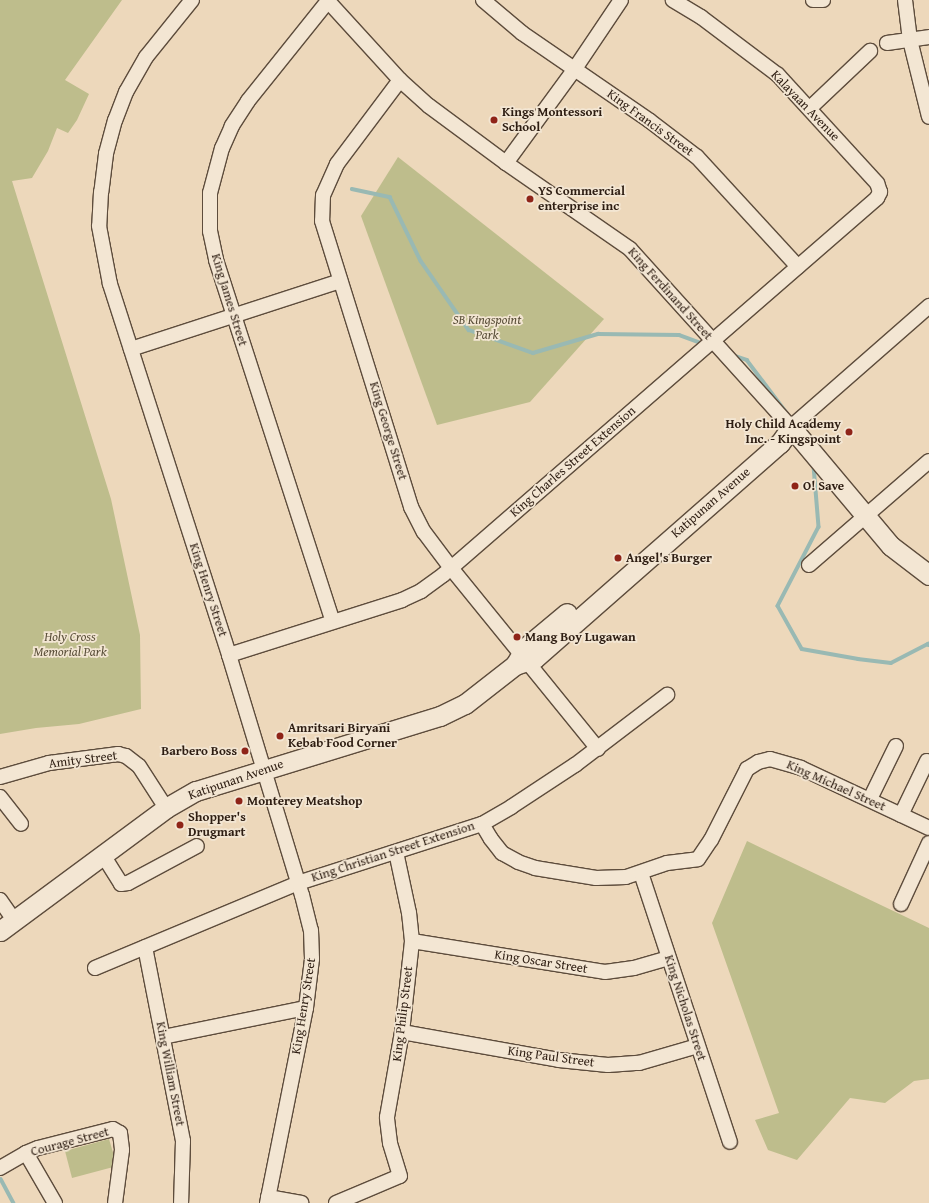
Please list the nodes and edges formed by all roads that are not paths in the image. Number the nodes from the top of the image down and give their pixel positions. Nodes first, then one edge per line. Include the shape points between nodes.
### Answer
1 (192, 0) edge
2 (328, 0) edge
3 (483, 0) edge
4 (621, 0) edge
5 (673, 0) edge
6 (813, 0) edge
7 (823, 0) edge
8 (905, 0) edge
9 (929, 37) edge
10 (910, 40) junction
11 (887, 43) dead end
12 (870, 51) dead end
13 (574, 70) junction
14 (400, 80) junction
15 (810, 108) junction
16 (929, 117) edge
17 (506, 163) junction
18 (876, 198) joint
19 (798, 267) junction
20 (340, 281) junction
21 (929, 306) edge
22 (234, 317) junction
23 (712, 341) junction
24 (131, 349) junction
25 (791, 427) junction
26 (929, 461) edge
27 (866, 517) junction
28 (809, 565) dead end
29 (451, 568) junction
30 (929, 575) edge
31 (333, 622) junction
32 (229, 655) junction
33 (522, 660) junction
34 (667, 695) dead end
35 (896, 746) dead end
36 (598, 748) junction
37 (927, 761) dead end
38 (263, 769) junction
39 (0, 777) edge
40 (0, 797) edge
41 (870, 800) junction
42 (166, 808) junction
43 (901, 815) junction
44 (22, 824) dead end
45 (482, 824) junction
46 (928, 824) edge
47 (929, 843) edge
48 (197, 846) dead end
49 (396, 852) junction
50 (103, 855) junction
51 (641, 873) junction
52 (298, 883) junction
53 (0, 900) edge
54 (901, 904) dead end
55 (7, 926) edge
56 (412, 942) junction
57 (145, 947) junction
58 (669, 958) junction
59 (95, 968) dead end
60 (306, 1008) junction
61 (402, 1032) junction
62 (163, 1038) junction
63 (698, 1046) junction
64 (730, 1142) dead end
65 (26, 1153) junction
66 (0, 1168) edge
67 (267, 1200) edge
68 (55, 1203) edge
69 (115, 1203) edge
70 (181, 1203) edge
71 (301, 1203) edge
72 (336, 1203) edge

1 - 24 street, King Henry Street via 146,57 126,92 106,154 100,192 99,226 110,284
2 - 14 street, King Ferdinand Street
2 - 22 street, King James Street via 248,101 222,148 210,193 210,231 216,260
3 - 13 street, King Francis Street via 522,33
4 - 13 street
5 - 15 street, Kalayaan Avenue via 778,75
6 - 7 street
8 - 10 street
9 - 10 street
10 - 11 street
10 - 16 street
12 - 15 street
13 - 17 street
13 - 19 street, King Francis Street via 650,121 697,157
14 - 17 street, King Ferdinand Street via 429,106
14 - 20 street, King George Street via 337,164 323,195 322,221
15 - 18 street, Kalayaan Avenue via 877,183 880,192
17 - 23 street, King Ferdinand Street via 630,248
18 - 19 street, King Charles Street Extension
19 - 23 street, King Charles Street Extension
20 - 22 street
20 - 29 street, King George Street via 411,507 424,532
21 - 25 street, Katipunan Avenue
22 - 24 street
22 - 31 street, King James Street
23 - 25 street, King Ferdinand Street via 746,375
23 - 29 street, King Charles Street Extension
24 - 32 street, King Henry Street
25 - 27 main road, King Ferdinand Street
25 - 33 main road, Katipunan Avenue via 774,436 526,647
26 - 27 street
27 - 28 street
27 - 30 main road, King Ferdinand Street via 891,546
29 - 31 street, King Charles Street Extension via 421,591 402,600
29 - 33 street, King George Street
31 - 32 street, King Charles Street Extension
32 - 38 street, King Henry Street
33 - 36 street, King George Street
33 - 38 main road, Katipunan Avenue via 478,695 440,716
34 - 36 street, King Christian Street Extension
35 - 41 street
36 - 45 street, King Christian Street Extension via 512,807
37 - 43 street
38 - 42 main road, Katipunan Avenue via 196,791
38 - 52 street, King Henry Street
39 - 42 street, Amity Street via 49,763 118,754 126,756 139,766
40 - 44 street
41 - 43 street, King Michael Street
41 - 51 street, King Michael Street via 801,768 770,759 758,762 747,769 712,840 698,859 667,863
42 - 50 main road, Katipunan Avenue
43 - 46 street, King Michael Street
45 - 49 street, King Christian Street Extension
45 - 51 street, King Michael Street via 502,853 535,868 611,879
47 - 54 street
48 - 50 street via 128,883 121,884
49 - 52 street, King Christian Street Extension
49 - 56 street, King Philip Street via 409,913
50 - 55 main road, Katipunan Avenue
51 - 58 street, King Nicholas Street
52 - 57 street, King Christian Street Extension
52 - 60 street, King Henry Street via 310,924 312,946
53 - 55 street
56 - 58 street, King Oscar Street via 606,972 634,968
56 - 61 street, King Philip Street
57 - 59 street, King Christian Street Extension
57 - 62 street, King William Street
58 - 63 street, King Nicholas Street
60 - 62 street
60 - 67 street, King Henry Street
61 - 63 street, King Paul Street via 559,1060 608,1065 639,1063
61 - 72 street, King Philip Street via 387,1117 390,1142 400,1176
62 - 70 street, King William Street via 183,1141
63 - 64 street, King Nicholas Street
65 - 66 street, Courage Street
65 - 68 street
65 - 69 street, Courage Street via 113,1129 120,1133 122,1150
67 - 71 street

